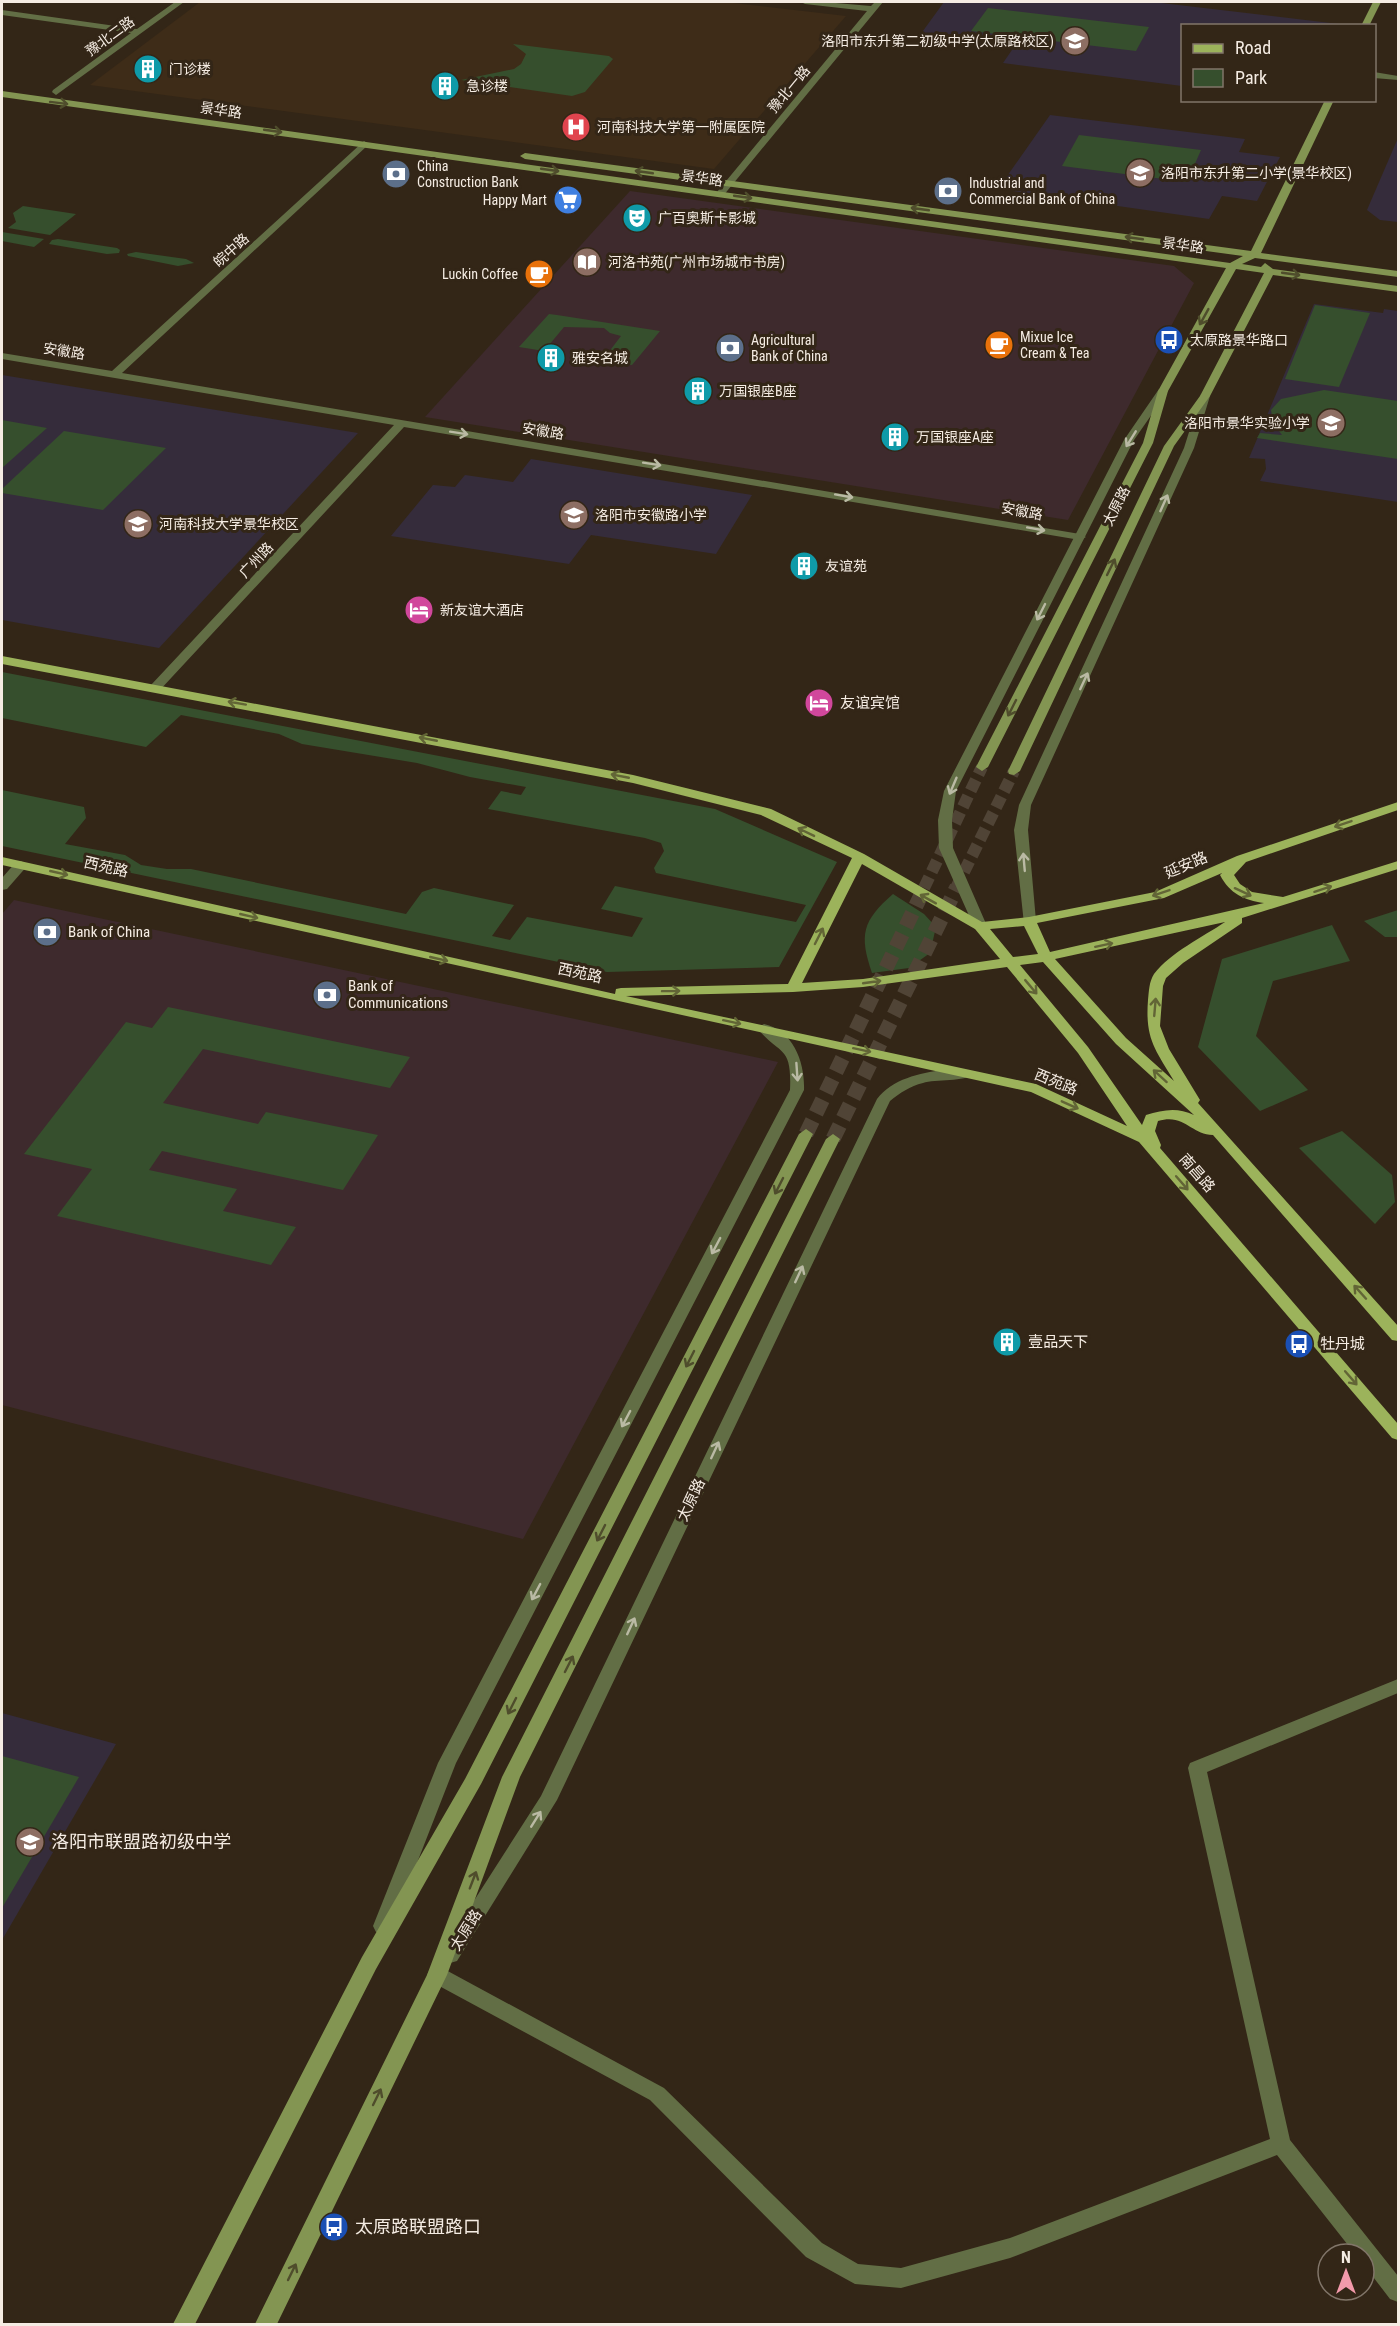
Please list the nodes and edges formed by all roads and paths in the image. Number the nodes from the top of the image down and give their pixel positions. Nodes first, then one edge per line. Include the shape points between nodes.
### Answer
1 (180, 2) edge
2 (805, 2) edge
3 (1377, 2) edge
4 (876, 5) edge
5 (2, 13) edge
6 (1366, 24) edge
7 (140, 32) junction
8 (1376, 75) edge
9 (1398, 78) edge
10 (2, 85) edge
11 (56, 92) junction
12 (2, 94) edge
13 (1329, 102) edge
14 (364, 144) junction
15 (728, 184) junction
16 (720, 194) junction
17 (1255, 254) junction
18 (1233, 266) junction
19 (1270, 271) junction
20 (1398, 274) edge
21 (1398, 289) edge
22 (2, 356) edge
23 (115, 374) junction
24 (1163, 391) junction
25 (1205, 396) junction
26 (402, 423) junction
27 (1080, 537) junction
28 (2, 660) edge
29 (155, 688) junction
30 (982, 767) tunnel mouth
31 (1014, 771) tunnel mouth
32 (1398, 806) edge
33 (859, 857) junction
34 (1242, 859) junction
35 (2, 861) edge
36 (21, 865) junction
37 (1398, 865) edge
38 (2, 885) edge
39 (1289, 900) junction
40 (1247, 913) junction
41 (1029, 921) junction
42 (980, 926) junction
43 (1046, 957) junction
44 (1010, 962) junction
45 (793, 988) junction
46 (592, 993) junction
47 (764, 1028) junction
48 (971, 1074) junction
49 (1203, 1115) junction
50 (806, 1134) tunnel mouth
51 (1144, 1138) junction
52 (1223, 1138) junction
53 (833, 1139) tunnel mouth
54 (1160, 1157) junction
55 (1398, 1336) edge
56 (1398, 1434) edge
57 (1398, 1686) edge
58 (369, 1963) junction
59 (437, 1975) junction
60 (1281, 2144) junction
61 (1398, 2292) edge
62 (184, 2325) edge
63 (266, 2325) edge

1 - 7 street, 豫北二路
2 - 4 street
3 - 6 main road
4 - 15 street, 豫北一路
5 - 7 street
7 - 11 street, 豫北二路
8 - 9 street
10 - 11 main road, 景华路
15 -> 11 main road, 景华路
12 -> 14 main road, 景华路
13 - 17 main road
14 -> 16 main road, 景华路
14 - 23 street, 皖中路
15 - 16 street, 豫北一路
17 -> 15 main road, 景华路
16 -> 18 main road, 景华路
17 - 18 main road
17 - 19 main road
17 - 20 main road, 景华路
18 - 19 main road, 景华路
18 -> 24 main road, 太原路
19 -> 21 main road, 景华路
19 - 25 main road, 太原路
22 - 23 street, 安徽路
23 - 26 street, 安徽路
24 -> 27 street via 1129,440
24 -> 30 main road, 太原路 via 1148,443
31 -> 25 main road, 太原路 via 1169,446
41 -> 25 street via 1021,830 1025,805 1189,448
26 -> 27 street, 安徽路
26 - 29 street, 广州路
27 -> 42 street via 950,791 946,848
28 - 29 main road
33 -> 29 main road via 766,812 633,779
32 -> 34 main road, 延安路
42 -> 33 main road
45 -> 33 main road
34 -> 39 main road via 1227,875 1231,886 1264,900
34 -> 41 main road, 延安路 via 1159,895
35 - 36 main road, 西苑路
36 - 38 street
36 -> 46 main road, 西苑路
39 -> 37 main road
39 - 40 main road
43 -> 40 main road
49 -> 40 main road via 1162,1049 1153,1026 1156,986 1160,976 1178,960
41 - 42 main road, 延安路
41 - 43 main road
42 - 44 main road, 南昌路
43 - 44 main road
49 -> 43 main road via 1121,1041
45 -> 44 main road via 863,983
44 -> 51 main road, 南昌路 via 1083,1050
46 -> 45 main road
46 -> 47 main road, 西苑路
47 -> 48 main road, 西苑路
47 -> 58 street via 795,1055 797,1090 447,1763
48 -> 51 main road, 西苑路 via 1036,1089
59 -> 48 street, 太原路 via 548,1800 884,1098 921,1076
49 - 52 main road
50 -> 58 main road via 472,1784
51 - 54 main road, 南昌路
52 - 54 main road via 1170,1112 1151,1118 1148,1131
55 -> 52 main road
59 -> 53 main road, 太原路 via 512,1777
54 -> 56 main road, 南昌路
57 - 60 street via 1197,1768
58 - 62 main road
59 - 60 street via 657,2094 814,2250 855,2274 901,2277 1011,2248
63 -> 59 main road, 太原路
60 - 61 street

